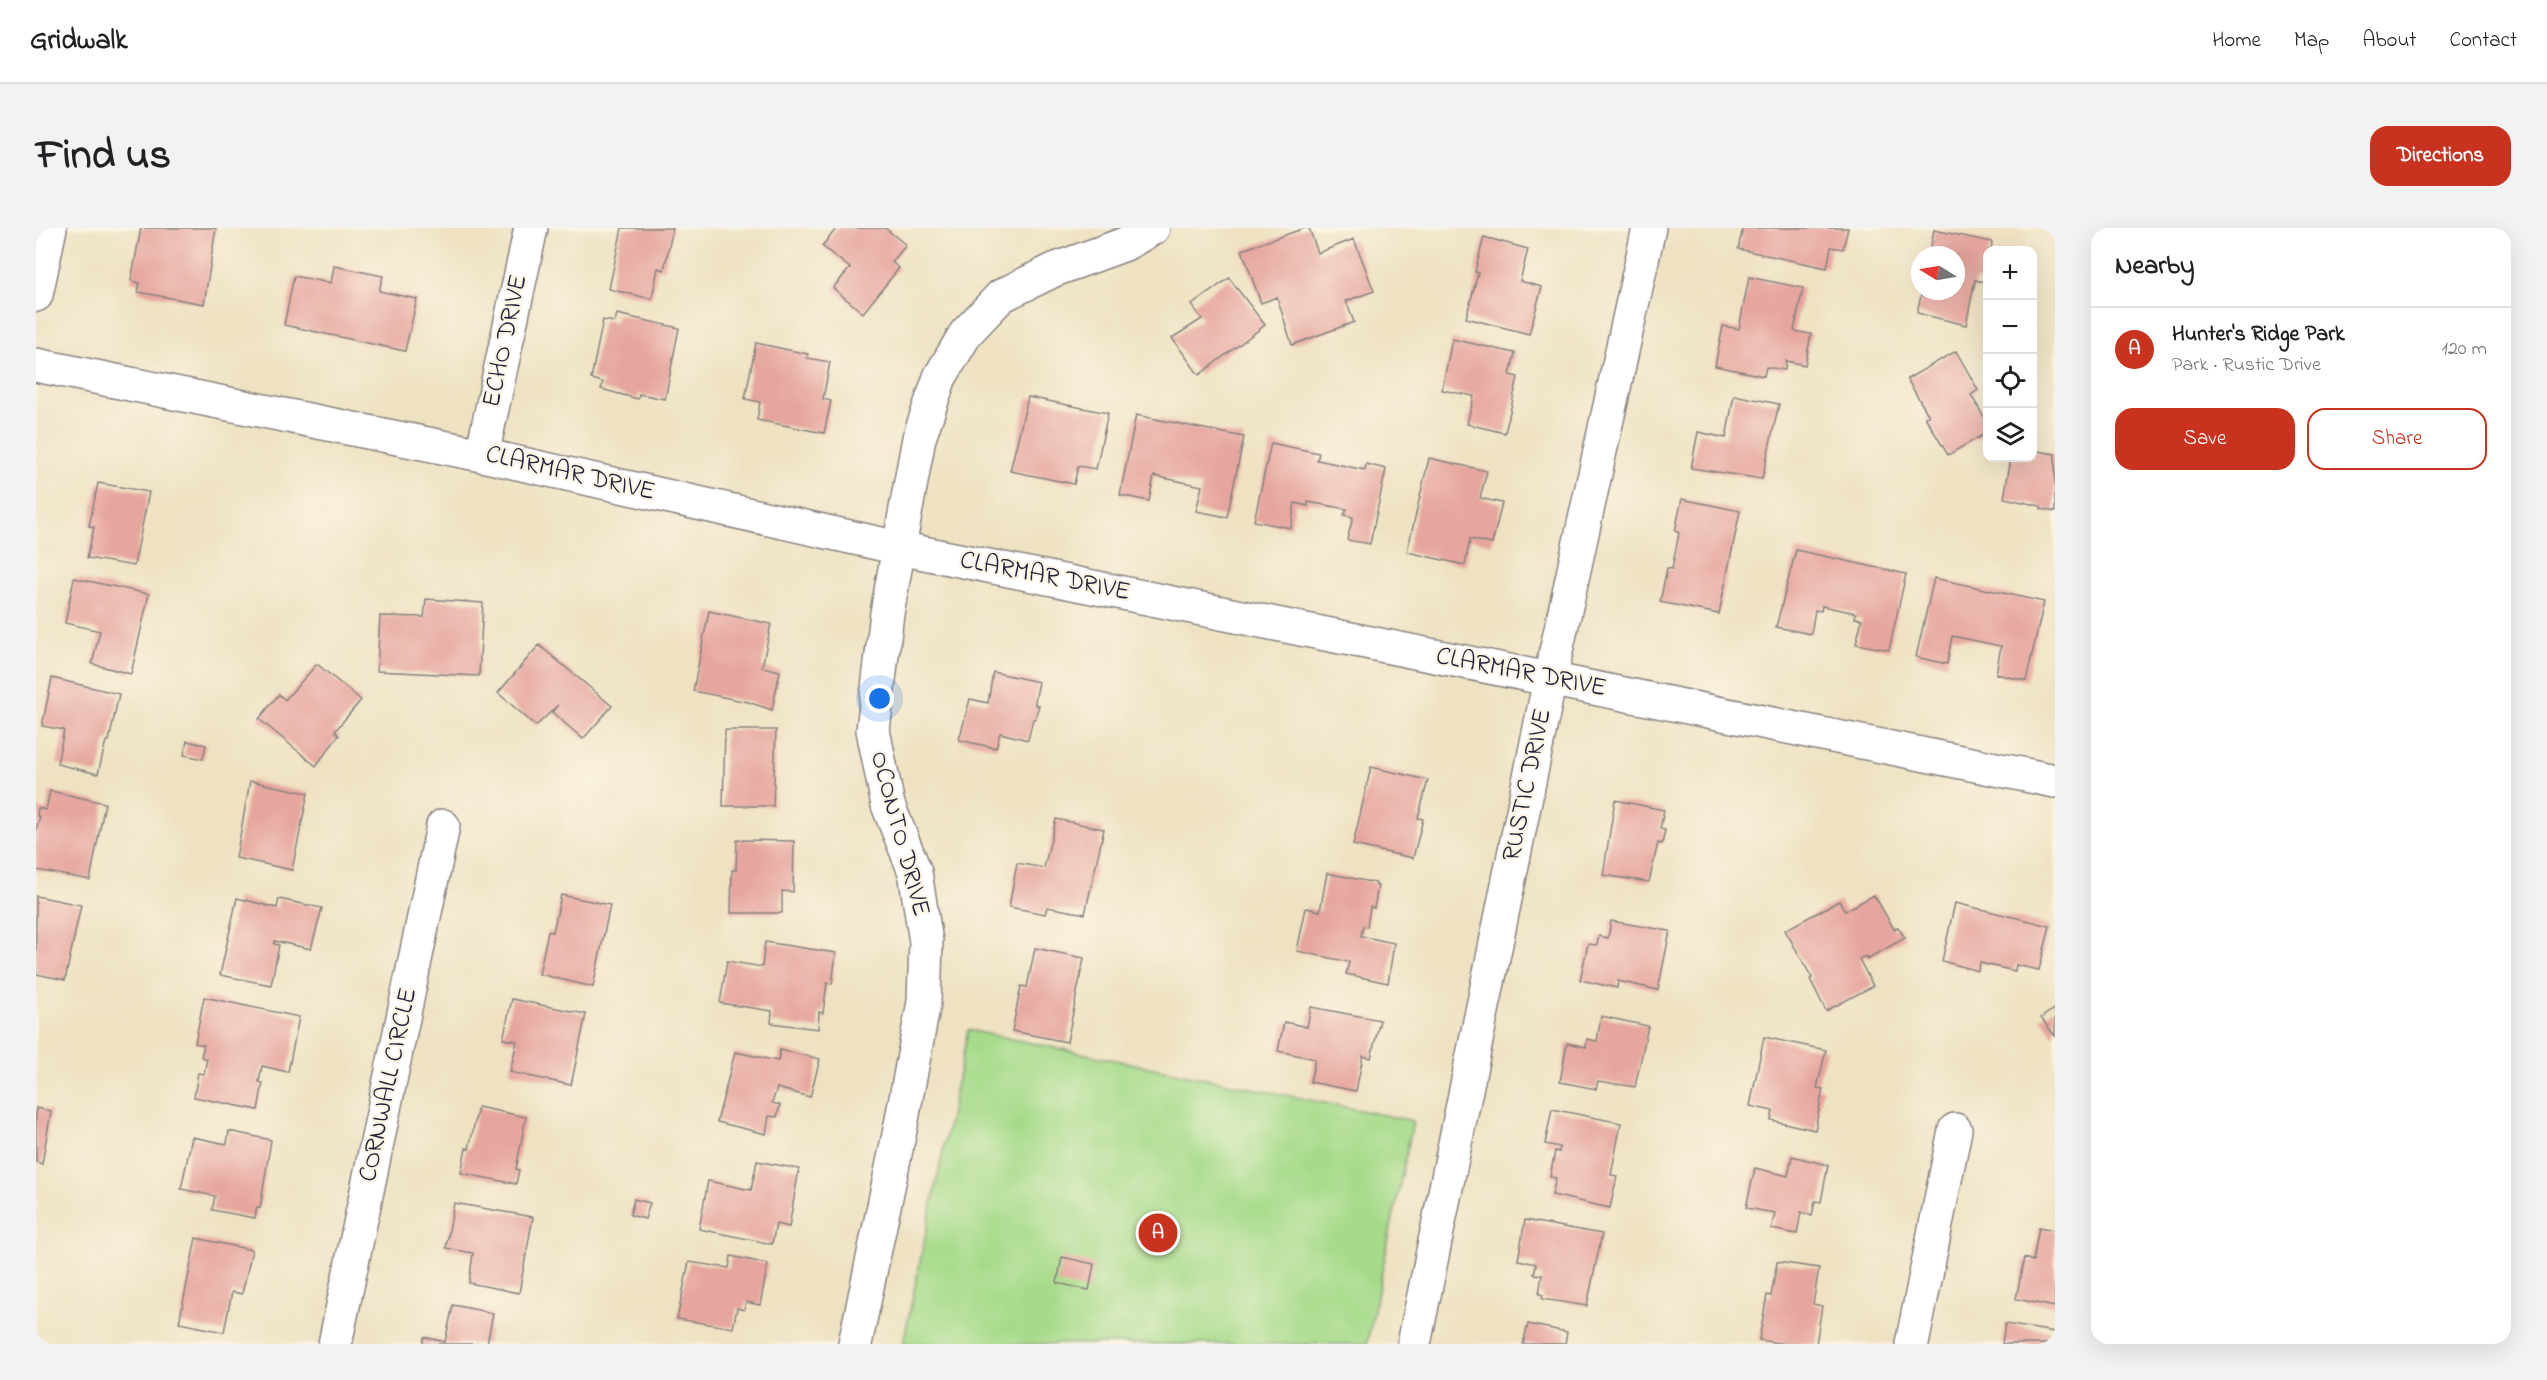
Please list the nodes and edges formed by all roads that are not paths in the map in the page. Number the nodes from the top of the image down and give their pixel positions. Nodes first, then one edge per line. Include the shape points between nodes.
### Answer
1 (50, 228) edge
2 (531, 228) edge
3 (1153, 228) edge
4 (1649, 228) edge
5 (36, 295) edge
6 (36, 365) edge
7 (482, 455) junction
8 (899, 548) junction
9 (1550, 679) junction
10 (2055, 781) edge
11 (443, 826) dead end
12 (1955, 1130) dead end
13 (335, 1344) edge
14 (855, 1344) edge
15 (1413, 1344) edge
16 (1912, 1344) edge

1 - 5 street
2 - 7 street, ECHO DRIVE
3 - 8 street, OCONTO DRIVE via 1125,244 1054,270 1002,296 966,333 940,377 919,438
4 - 9 street, RUSTIC DRIVE
6 - 7 street, CLARMAR DRIVE
7 - 8 street, CLARMAR DRIVE
8 - 9 street, CLARMAR DRIVE
8 - 14 street, OCONTO DRIVE via 873,730 888,805 915,872 926,942 924,1002
9 - 10 street, CLARMAR DRIVE
9 - 15 street, RUSTIC DRIVE
11 - 13 street, CORNWALL CIRCLE
12 - 16 street

